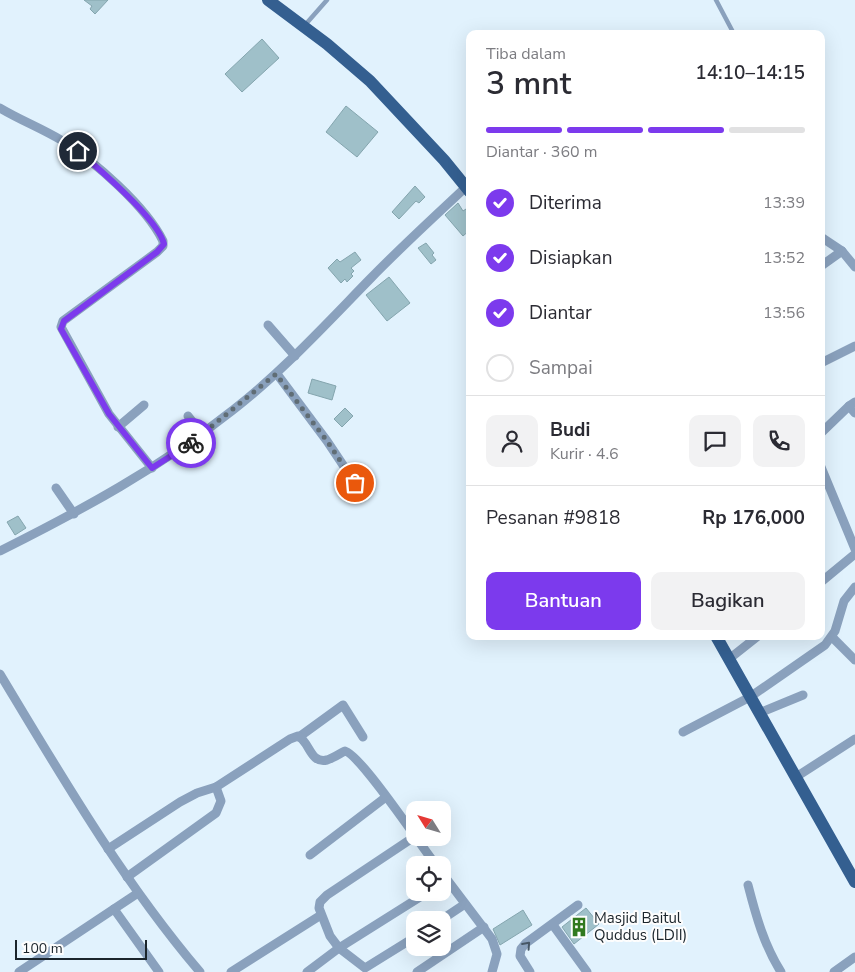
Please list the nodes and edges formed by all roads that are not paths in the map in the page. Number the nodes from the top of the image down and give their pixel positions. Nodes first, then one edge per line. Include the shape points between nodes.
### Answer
1 (268, 0) edge
2 (327, 0) edge
3 (716, 0) edge
4 (304, 26) junction
5 (732, 30) edge
6 (0, 108) edge
7 (466, 188) edge
8 (466, 192) edge
9 (825, 240) edge
10 (842, 251) junction
11 (825, 263) edge
12 (855, 267) edge
13 (268, 325) dead end
14 (855, 346) edge
15 (295, 356) junction
16 (825, 361) edge
17 (276, 374) junction
18 (144, 405) dead end
19 (853, 407) edge
20 (188, 416) dead end
21 (118, 427) junction
22 (825, 430) edge
23 (202, 434) junction
24 (152, 468) junction
25 (825, 477) edge
26 (355, 483) dead end
27 (56, 488) dead end
28 (74, 514) junction
29 (855, 549) edge
30 (0, 551) edge
31 (855, 554) edge
32 (825, 579) edge
33 (855, 587) edge
34 (832, 637) junction
35 (718, 640) edge
36 (753, 640) edge
37 (729, 659) junction
38 (855, 660) edge
39 (0, 674) edge
40 (803, 695) dead end
41 (750, 697) junction
42 (759, 713) junction
43 (683, 732) dead end
44 (299, 737) junction
45 (364, 737) dead end
46 (855, 739) edge
47 (796, 777) junction
48 (216, 787) junction
49 (386, 797) junction
50 (406, 826) edge
51 (406, 842) edge
52 (421, 846) edge
53 (108, 849) junction
54 (310, 855) dead end
55 (429, 856) edge
56 (126, 877) junction
57 (855, 882) edge
58 (748, 885) dead end
59 (451, 887) edge
60 (138, 893) junction
61 (414, 901) edge
62 (465, 904) junction
63 (578, 905) dead end
64 (114, 909) junction
65 (451, 913) edge
66 (321, 915) junction
67 (552, 925) junction
68 (484, 927) junction
69 (406, 943) edge
70 (339, 948) junction
71 (855, 957) edge
72 (19, 972) edge
73 (159, 972) edge
74 (200, 972) edge
75 (231, 972) edge
76 (306, 972) edge
77 (417, 972) edge
78 (492, 972) edge
79 (530, 972) edge
80 (587, 972) edge
81 (781, 972) edge
82 (834, 972) edge

1 - 4 main road
2 - 4 lane
3 - 5 lane
4 - 7 main road via 370,81
6 - 21 street via 61,140 85,157 130,198 164,241 157,252 61,325
8 - 15 street via 372,278
9 - 10 street
10 - 11 street
10 - 12 street
13 - 15 street
14 - 16 street
15 - 17 street
17 - 23 street
17 - 26 street
18 - 21 street
19 - 22 street
20 - 23 street
21 - 24 street
23 - 24 street
24 - 28 street
25 - 29 street
27 - 28 street
28 - 30 street
31 - 32 street
33 - 34 street via 842,606
34 - 38 street
34 - 41 street via 816,652
35 - 37 main road
36 - 37 street
37 - 41 main road
39 - 53 street
40 - 42 street
41 - 42 main road
41 - 43 street
42 - 47 main road
44 - 45 street via 343,705
44 - 48 street via 290,739
44 - 49 street via 321,761 345,751 351,754
46 - 47 street
47 - 57 main road
48 - 53 street via 186,799
48 - 56 street via 221,801 216,813
49 - 50 street
49 - 54 street
51 - 66 street via 327,895 320,902
52 - 55 street
53 - 56 street
56 - 60 street
58 - 81 street via 761,932
59 - 62 street
60 - 64 street
60 - 74 street
61 - 70 street
62 - 65 street
62 - 68 street
63 - 67 street
64 - 72 street
64 - 73 street
66 - 70 street
66 - 75 street
79 -> 67 street via 521,958 521,949
67 - 80 street
68 - 77 street
68 - 78 street via 497,952
69 - 70 street via 367,968
70 - 76 street
71 - 82 street

